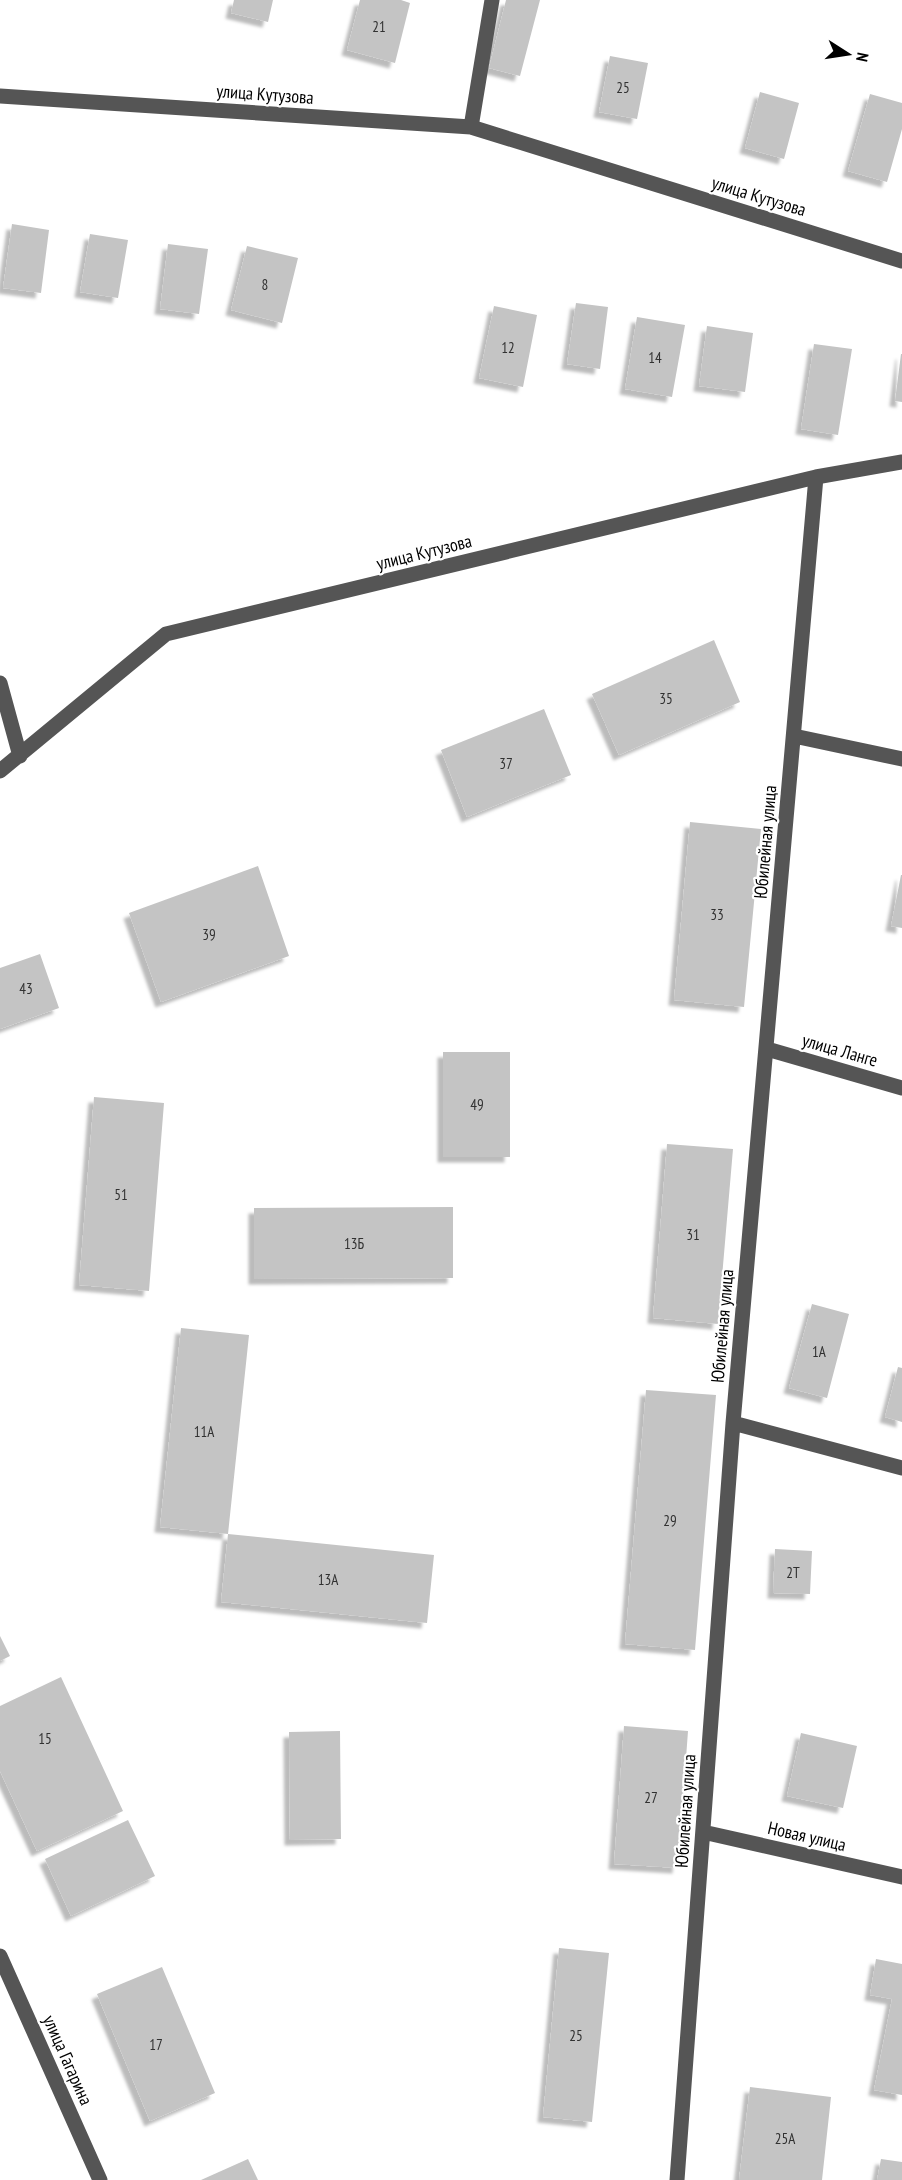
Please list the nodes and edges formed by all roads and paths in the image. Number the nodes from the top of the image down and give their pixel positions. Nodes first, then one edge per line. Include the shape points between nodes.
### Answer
1 (492, 0) edge
2 (0, 96) edge
3 (471, 127) junction
4 (902, 261) edge
5 (902, 462) edge
6 (816, 477) junction
7 (0, 683) edge
8 (794, 736) junction
9 (20, 756) junction
10 (902, 759) edge
11 (0, 771) edge
12 (766, 1049) junction
13 (902, 1088) edge
14 (733, 1423) junction
15 (902, 1468) edge
16 (703, 1832) junction
17 (902, 1877) edge
18 (0, 1956) edge
19 (100, 2180) edge
20 (677, 2180) edge

1 - 3 street
2 - 3 street, улица Кутузова
3 - 4 street, улица Кутузова
5 - 6 street, улица Кутузова
6 - 8 street, Юбилейная улица
6 - 9 street, улица Кутузова via 166,634
7 - 9 street
8 - 10 street
8 - 12 street, Юбилейная улица
9 - 11 street, улица Кутузова
12 - 13 street, улица Ланге
12 - 14 street, Юбилейная улица
14 - 15 street
14 - 16 street, Юбилейная улица
16 - 17 street, Новая улица
16 - 20 street, Юбилейная улица
18 - 19 street, улица Гагарина

